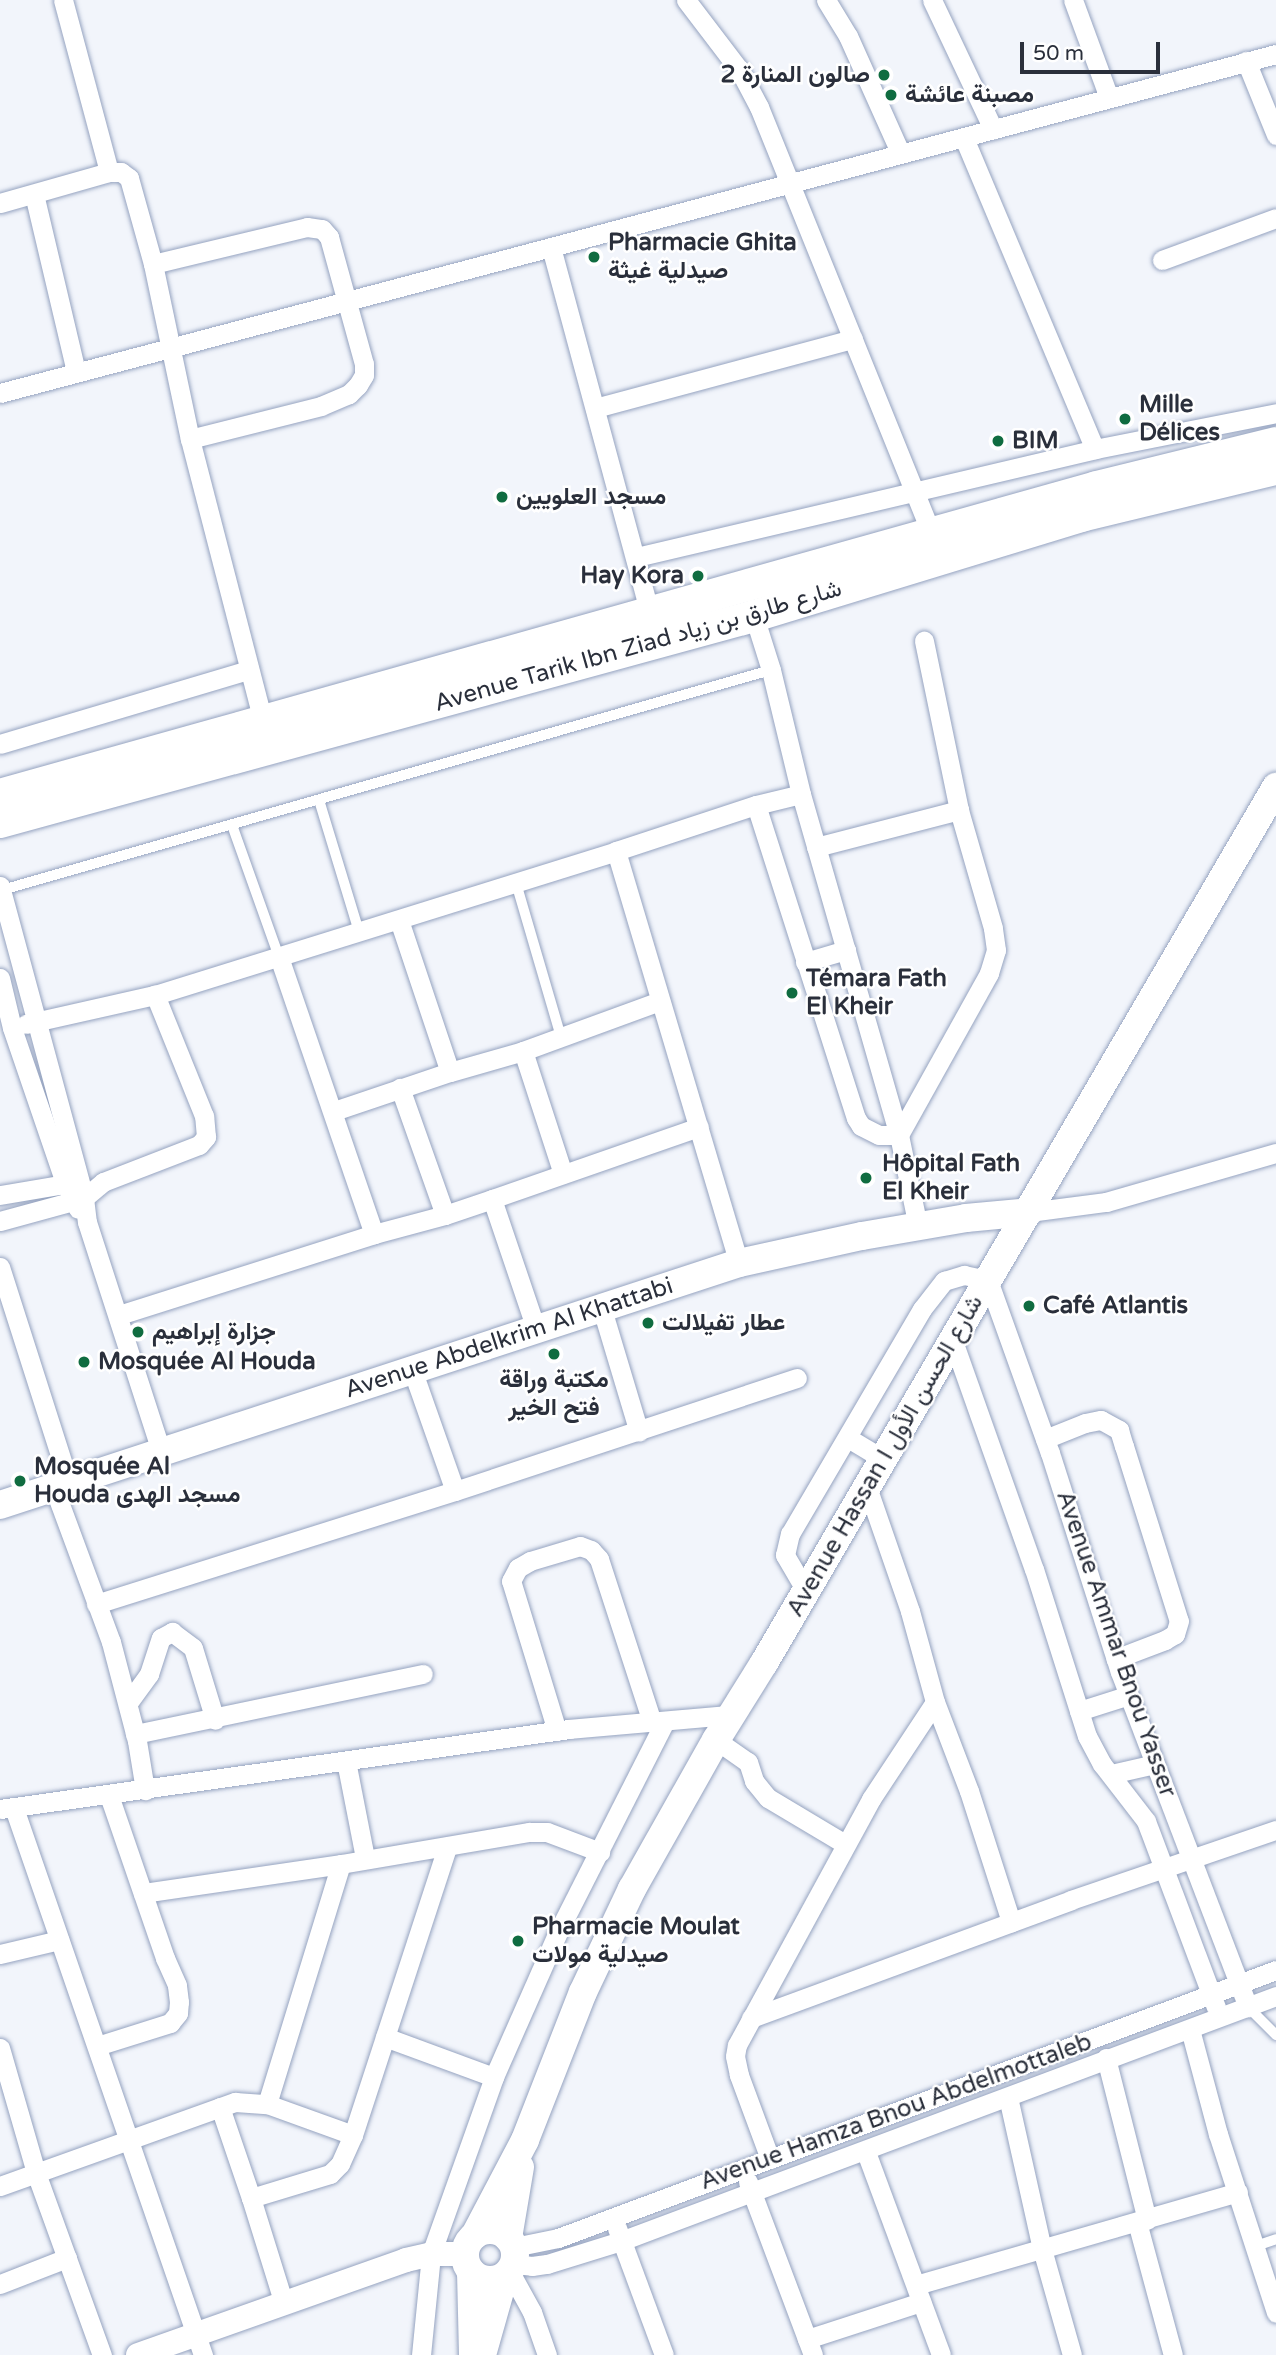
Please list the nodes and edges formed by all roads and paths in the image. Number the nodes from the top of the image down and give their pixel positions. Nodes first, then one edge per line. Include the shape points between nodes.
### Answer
1 (62, 0) edge
2 (686, 0) edge
3 (826, 0) edge
4 (932, 0) edge
5 (1074, 0) edge
6 (1276, 54) edge
7 (1246, 61) junction
8 (1109, 98) junction
9 (993, 129) junction
10 (1276, 135) edge
11 (964, 138) junction
12 (900, 152) junction
13 (109, 172) junction
14 (789, 184) junction
15 (34, 194) junction
16 (0, 203) edge
17 (1276, 218) edge
18 (551, 247) junction
19 (1162, 260) dead end
20 (153, 264) junction
21 (347, 299) junction
22 (853, 339) junction
23 (170, 346) junction
24 (76, 372) junction
25 (0, 393) edge
26 (595, 408) junction
27 (1276, 413) edge
28 (190, 439) junction
29 (1276, 443) edge
30 (1095, 449) junction
31 (1276, 469) edge
32 (914, 490) junction
33 (931, 533) junction
34 (636, 557) junction
35 (650, 614) junction
36 (754, 616) junction
37 (924, 641) dead end
38 (249, 670) junction
39 (771, 670) junction
40 (263, 722) junction
41 (0, 744) edge
42 (1276, 787) edge
43 (801, 794) junction
44 (0, 795) edge
45 (319, 800) junction
46 (756, 805) junction
47 (959, 810) junction
48 (0, 822) edge
49 (232, 825) junction
50 (816, 846) junction
51 (616, 851) junction
52 (516, 883) junction
53 (1, 888) edge
54 (399, 920) junction
55 (359, 932) junction
56 (846, 950) junction
57 (279, 957) junction
58 (805, 962) junction
59 (0, 978) edge
60 (155, 995) junction
61 (660, 1001) junction
62 (37, 1021) junction
63 (12, 1028) junction
64 (561, 1037) junction
65 (523, 1051) junction
66 (450, 1072) junction
67 (400, 1088) junction
68 (334, 1111) junction
69 (699, 1127) junction
70 (899, 1135) junction
71 (1276, 1153) edge
72 (564, 1174) junction
73 (75, 1191) junction
74 (0, 1195) edge
75 (492, 1199) junction
76 (1029, 1212) junction
77 (444, 1215) junction
78 (0, 1221) edge
79 (918, 1227) junction
80 (374, 1234) junction
81 (739, 1263) junction
82 (0, 1267) edge
83 (988, 1280) junction
84 (602, 1308) junction
85 (119, 1315) junction
86 (536, 1329) junction
87 (952, 1338) junction
88 (412, 1369) junction
89 (797, 1378) dead end
90 (639, 1432) junction
91 (848, 1438) junction
92 (1045, 1439) junction
93 (161, 1451) junction
94 (883, 1459) junction
95 (62, 1486) junction
96 (867, 1487) junction
97 (455, 1491) junction
98 (0, 1505) edge
99 (806, 1591) junction
100 (96, 1604) junction
101 (1115, 1659) junction
102 (423, 1674) dead end
103 (1129, 1695) junction
104 (935, 1702) junction
105 (128, 1703) junction
106 (1079, 1711) junction
107 (730, 1715) junction
108 (215, 1720) junction
109 (658, 1722) junction
110 (557, 1731) junction
111 (135, 1734) junction
112 (716, 1740) junction
113 (346, 1761) junction
114 (1155, 1764) junction
115 (1111, 1774) junction
116 (145, 1790) junction
117 (109, 1795) junction
118 (7, 1808) edge
119 (1276, 1830) edge
120 (845, 1844) junction
121 (447, 1847) junction
122 (600, 1852) junction
123 (365, 1858) junction
124 (1191, 1860) junction
125 (341, 1864) junction
126 (1165, 1869) junction
127 (143, 1893) junction
128 (1011, 1922) junction
129 (59, 1940) junction
130 (0, 1954) edge
131 (1276, 1970) edge
132 (1239, 1984) junction
133 (1212, 1995) junction
134 (1276, 1996) edge
135 (1248, 2007) junction
136 (751, 2018) junction
137 (1220, 2018) junction
138 (1190, 2029) junction
139 (1276, 2035) edge
140 (386, 2037) junction
141 (97, 2046) junction
142 (0, 2048) edge
143 (1106, 2058) junction
144 (494, 2077) junction
145 (1007, 2097) junction
146 (267, 2104) junction
147 (220, 2107) junction
148 (353, 2134) junction
149 (127, 2140) junction
150 (524, 2140) junction
151 (866, 2152) junction
152 (770, 2159) junction
153 (743, 2169) junction
154 (36, 2173) junction
155 (0, 2186) edge
156 (753, 2192) junction
157 (1238, 2192) junction
158 (251, 2198) junction
159 (613, 2217) junction
160 (1142, 2221) junction
161 (1276, 2239) edge
162 (621, 2241) junction
163 (1256, 2246) junction
164 (1042, 2249) junction
165 (471, 2253) junction
166 (431, 2254) junction
167 (67, 2258) junction
168 (510, 2259) junction
169 (0, 2284) edge
170 (918, 2294) junction
171 (284, 2304) junction
172 (1276, 2313) edge
173 (199, 2346) edge
174 (810, 2347) edge
175 (103, 2355) edge
176 (138, 2355) edge
177 (421, 2355) edge
178 (473, 2355) edge
179 (482, 2355) edge
180 (547, 2355) edge
181 (664, 2355) edge
182 (940, 2355) edge
183 (1072, 2355) edge
184 (1173, 2355) edge

1 - 13 street
2 - 14 street via 740,71
3 - 12 street via 848,36
4 - 9 street
5 - 8 street
6 - 7 street
7 - 8 street
7 - 10 street
8 - 9 street
9 - 11 street
11 - 12 street
11 - 30 street
12 - 14 street
13 - 15 street
13 - 20 street via 130,178
14 - 18 street
14 - 22 street
15 - 16 street
15 - 24 street
17 - 19 street
18 - 21 street
18 - 26 street
20 - 21 street via 317,226 329,237
20 - 23 street
21 - 23 street
21 - 28 street via 364,364 364,375 349,394 321,406
22 - 26 street
22 - 32 street
23 - 24 street
23 - 28 street
24 - 25 street
26 - 34 street
27 - 30 street
28 - 38 street
29 - 33 main road, Avenue Tarik Ibn Ziad شارع طارق بن زياد
30 - 32 street
31 - 36 main road, Avenue Tarik Ibn Ziad شارع طارق بن زياد via 1081,516
32 - 33 street
32 - 34 street
33 - 35 main road, Avenue Tarik Ibn Ziad شارع طارق بن زياد
34 - 35 street
35 - 40 main road, Avenue Tarik Ibn Ziad شارع طارق بن زياد
36 - 39 street
36 - 48 main road, Avenue Tarik Ibn Ziad شارع طارق بن زياد
37 - 47 street
38 - 40 street
38 - 41 street
39 - 43 street
39 - 45 lane
40 - 44 main road, Avenue Tarik Ibn Ziad شارع طارق بن زياد
42 - 76 main road, Avenue Hassan I شارع الحسن الأول
43 - 46 street
43 - 50 street
45 - 49 lane
45 - 55 lane
46 - 51 street
46 - 58 street
47 - 50 street
47 - 70 street via 993,928 995,962
49 - 53 lane
49 - 57 lane
50 - 56 street
51 - 52 street
51 - 61 street
52 - 54 street
52 - 64 lane
53 - 62 street
54 - 55 street
54 - 66 street
55 - 57 street
56 - 58 street
56 - 70 street
57 - 60 street
57 - 68 street
58 - 70 street via 856,1118 878,1135
59 - 63 street
60 - 62 street
60 - 73 street via 204,1116 206,1138 199,1145
61 - 64 street
61 - 69 street
62 - 63 street
62 - 73 street
63 - 73 street
64 - 65 street
65 - 66 street
65 - 72 street
66 - 67 street
67 - 68 street
67 - 77 street
68 - 80 street
69 - 72 street
69 - 81 street
70 - 79 street
71 - 76 street via 1106,1202
72 - 75 street
73 - 74 street
73 - 78 street
73 - 85 street
75 - 77 street
75 - 86 street
76 - 79 main road, Avenue Abdelkrim Al Khattabi
76 - 83 main road, Avenue Hassan I شارع الحسن الأول
77 - 80 street
79 - 81 main road, Avenue Abdelkrim Al Khattabi
80 - 85 street
81 - 84 main road, Avenue Abdelkrim Al Khattabi
82 - 95 street
83 - 87 main road, Avenue Hassan I شارع الحسن الأول
83 - 91 street via 964,1275 944,1281 933,1291
83 - 92 street, Avenue Ammar Bnou Yasser
84 - 86 main road, Avenue Abdelkrim Al Khattabi
84 - 90 street
85 - 93 street
86 - 88 main road, Avenue Abdelkrim Al Khattabi
87 - 94 main road, Avenue Hassan I شارع الحسن الأول
87 - 106 street
88 - 93 main road, Avenue Abdelkrim Al Khattabi
88 - 97 street
89 - 90 street
90 - 97 street
91 - 94 street
91 - 99 street via 790,1534 785,1555
92 - 101 street, Avenue Ammar Bnou Yasser
92 - 101 street via 1101,1420 1119,1430 1179,1621 1175,1634 1165,1640
93 - 95 main road, Avenue Abdelkrim Al Khattabi
94 - 96 main road, Avenue Hassan I شارع الحسن الأول
95 - 98 main road, Avenue Abdelkrim Al Khattabi
95 - 100 street
96 - 99 main road, Avenue Hassan I شارع الحسن الأول
96 - 104 street via 911,1611
97 - 100 street
99 - 107 main road, Avenue Hassan I شارع الحسن الأول
100 - 105 street
101 - 103 street, Avenue Ammar Bnou Yasser
102 - 108 street
103 - 106 street
103 - 114 street, Avenue Ammar Bnou Yasser
104 - 120 street
104 - 128 street
105 - 108 street via 149,1674 160,1638 172,1632 192,1648
105 - 111 street
106 - 115 street via 1094,1752
107 - 109 street
107 - 112 main road, Avenue Hassan I شارع الحسن الأول
108 - 111 street
109 - 110 street
109 - 110 street via 599,1559 580,1546 530,1561 511,1581
109 - 122 street
110 - 113 street
111 - 116 street
112 - 120 street via 748,1762 754,1781 768,1798
112 - 150 main road, Avenue Hassan I شارع الحسن الأول via 608,1938
113 - 116 street
113 - 123 street
114 - 115 street
114 - 124 street, Avenue Ammar Bnou Yasser
115 - 126 street via 1146,1821
116 - 117 street
117 - 118 street
117 - 127 street
118 - 129 street
119 - 124 street
120 - 136 street
121 - 122 street via 547,1832
121 - 123 street
121 - 140 street
122 - 144 street via 545,1958
123 - 125 street
124 - 126 street
124 - 132 street, Avenue Ammar Bnou Yasser
125 - 127 street
125 - 146 street
126 - 128 street
126 - 133 street
127 - 141 street via 177,1985 178,2013 170,2023
128 - 136 street
129 - 130 street
129 - 141 street
131 - 132 street, Avenue Hamza Bnou Abdelmottaleb
132 - 133 street, Avenue Hamza Bnou Abdelmottaleb
132 - 135 street, Avenue Ammar Bnou Yasser
133 - 137 street
133 - 152 street, Avenue Hamza Bnou Abdelmottaleb
134 - 135 street
135 - 137 street
135 - 139 lane
136 - 152 street via 735,2056
137 - 138 street
138 - 143 street
138 - 157 street
140 - 144 street
140 - 148 street
141 - 149 street
142 - 154 street
143 - 145 street
143 - 160 street
144 - 166 street
145 - 151 street
145 - 164 street
146 - 147 street via 247,2101
146 - 148 street
147 - 149 street
147 - 158 street
148 - 158 street via 340,2164 330,2174
149 - 154 street
149 - 173 street
150 - 165 main road, Avenue Hassan I شارع الحسن الأول
150 - 168 main road, Avenue Hassan I شارع الحسن الأول
151 - 156 street
151 - 170 street
152 - 153 street, Avenue Hamza Bnou Abdelmottaleb
153 - 156 street
153 - 159 street, Avenue Hamza Bnou Abdelmottaleb
154 - 155 street
154 - 167 street
156 - 162 street
156 - 174 street
157 - 160 street
157 - 163 street
158 - 171 street
159 - 162 street
159 - 168 street, Avenue Hamza Bnou Abdelmottaleb
160 - 164 street
160 - 184 street
161 - 163 lane
162 - 168 street via 547,2264 532,2266
162 - 181 street
163 - 172 street
164 - 170 street
164 - 183 street
165 - 166 street
165 - 168 main road via 487,2280
165 - 168 main road via 492,2230
165 - 178 main road, Avenue Hassan I شارع الحسن الأول
166 - 171 street
166 - 177 street
167 - 169 street
167 - 175 street
168 - 179 main road, Avenue Hassan I شارع الحسن الأول
168 - 180 street
170 - 174 street
170 - 182 street
171 - 173 street
173 - 176 street

